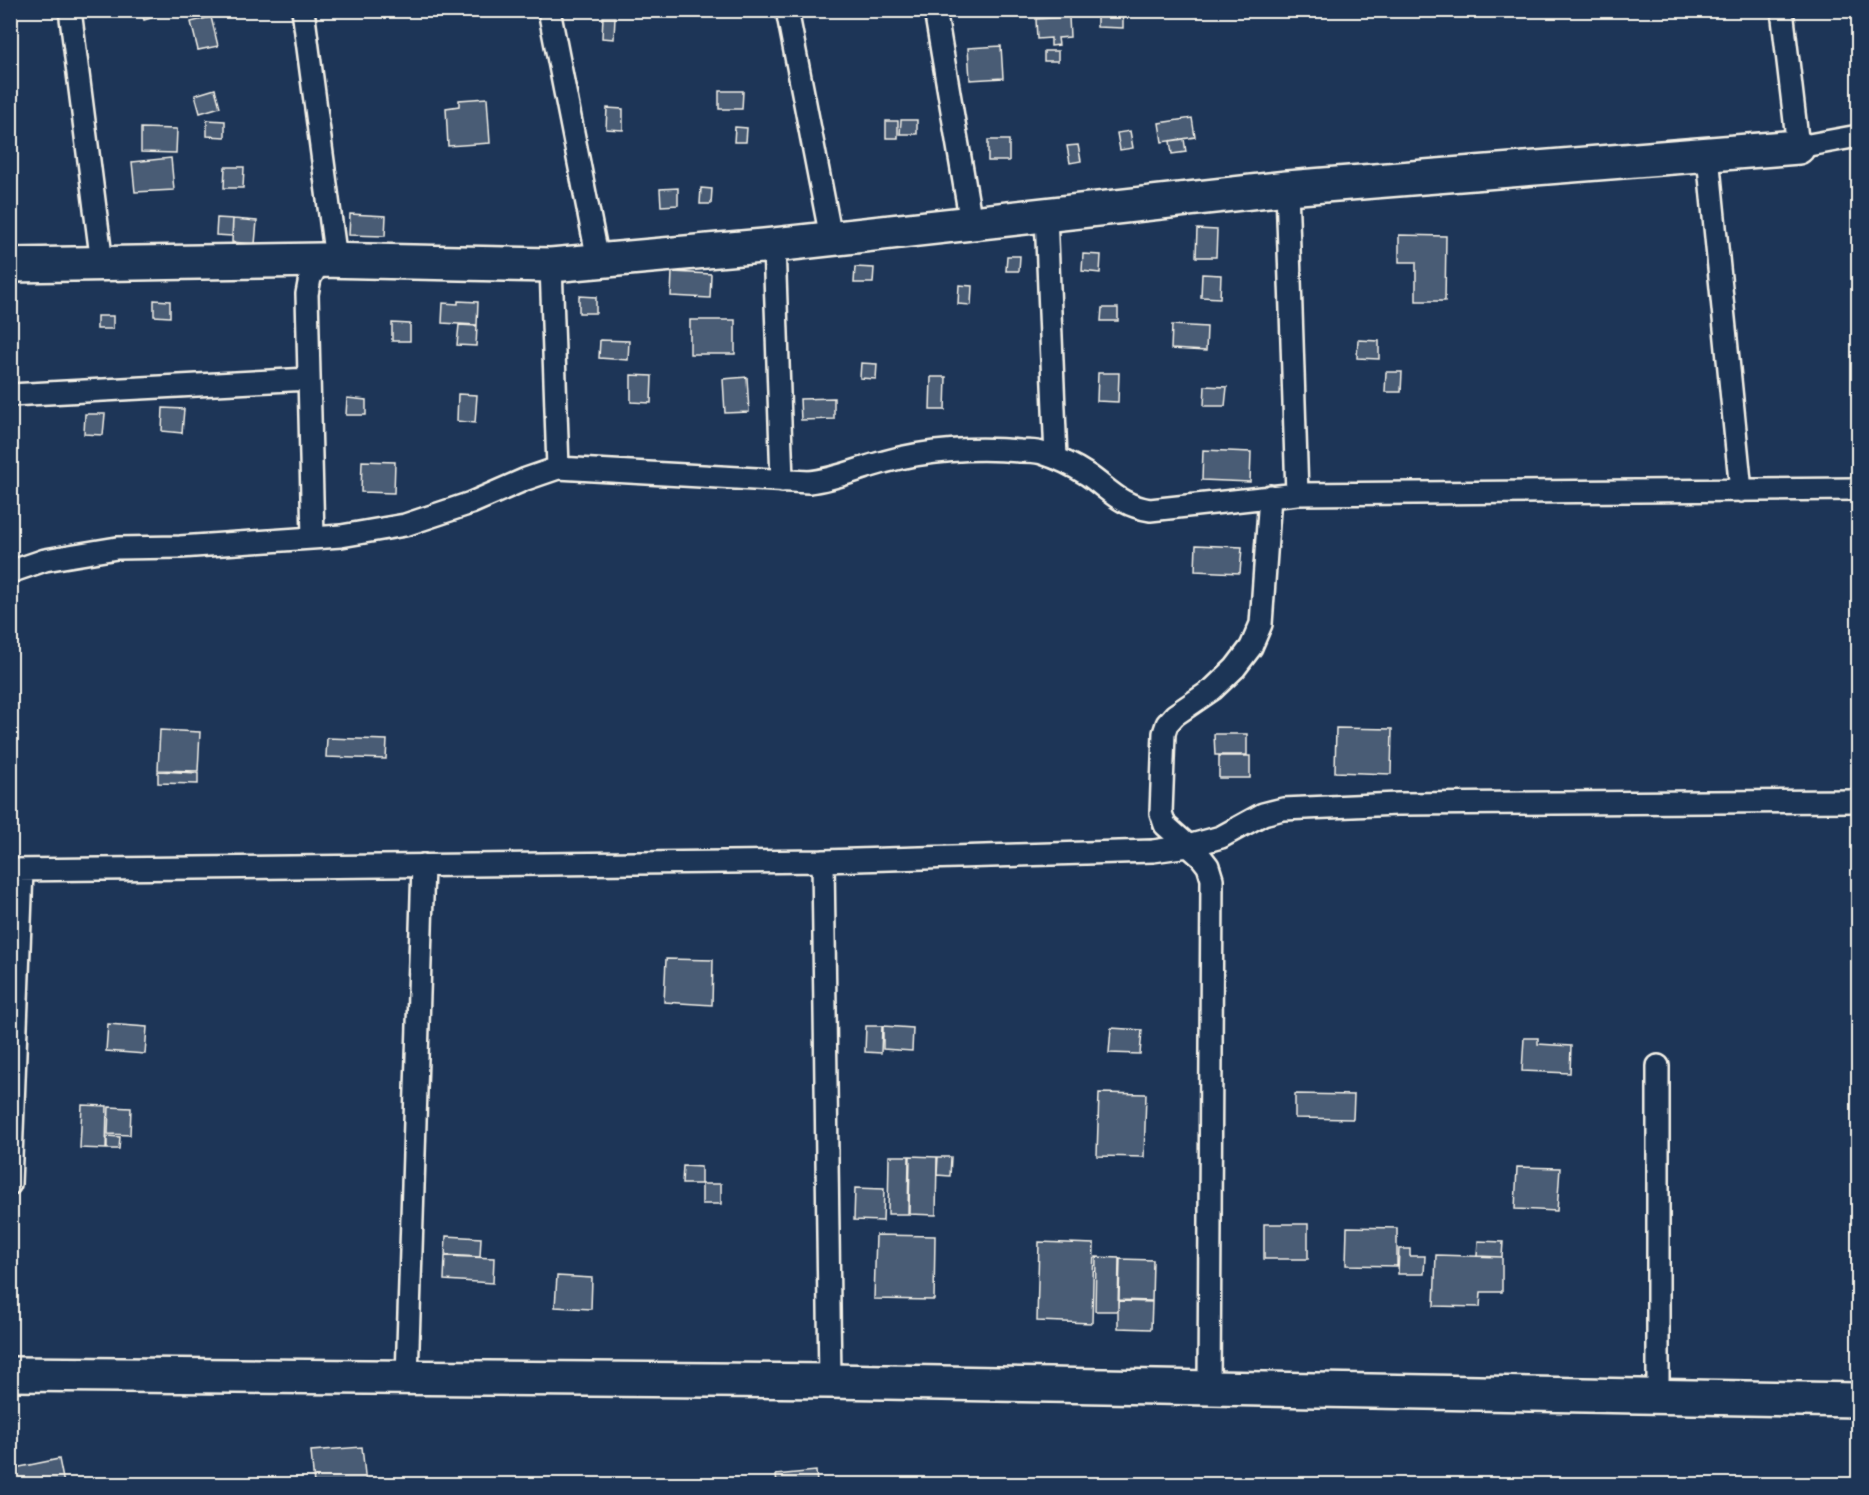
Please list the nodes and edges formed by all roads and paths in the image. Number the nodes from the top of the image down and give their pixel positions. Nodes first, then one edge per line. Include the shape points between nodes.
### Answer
1 (70, 10) edge
2 (303, 10) edge
3 (549, 10) edge
4 (787, 10) edge
5 (935, 10) edge
6 (1782, 10) edge
7 (1858, 136) edge
8 (1798, 147) junction
9 (1708, 156) junction
10 (1287, 188) junction
11 (1046, 215) junction
12 (971, 223) junction
13 (831, 238) junction
14 (774, 245) junction
15 (328, 260) junction
16 (598, 260) junction
17 (102, 264) junction
18 (10, 265) edge
19 (551, 265) junction
20 (309, 379) junction
21 (10, 395) edge
22 (1056, 459) junction
23 (558, 468) junction
24 (782, 481) junction
25 (1858, 489) edge
26 (1741, 491) junction
27 (1297, 494) junction
28 (1270, 496) junction
29 (313, 538) junction
30 (10, 572) edge
31 (1858, 801) edge
32 (1188, 846) junction
33 (823, 861) junction
34 (423, 865) junction
35 (16, 870) edge
36 (1658, 1066) dead end
37 (10, 1184) edge
38 (10, 1374) edge
39 (407, 1378) junction
40 (830, 1382) junction
41 (1209, 1389) junction
42 (1658, 1397) junction
43 (1858, 1400) edge

1 - 17 lane
2 - 15 lane
3 - 16 lane
4 - 13 lane
5 - 12 lane
6 - 8 lane
7 - 8 lane
8 - 9 street
9 - 10 street
9 - 26 lane
10 - 11 street
10 - 27 lane
11 - 12 street
11 - 22 lane
12 - 13 street
13 - 14 street
14 - 16 street
14 - 24 lane
15 - 17 street
15 - 19 street
15 - 20 lane via 310,278
16 - 19 street
17 - 18 street
19 - 23 lane
20 - 21 lane
20 - 29 lane
22 - 24 lane via 1040,453 987,448 885,461 832,479
22 - 28 lane via 1087,475 1119,499 1150,510
23 - 24 lane
23 - 29 lane via 405,525
25 - 26 lane
26 - 27 lane
27 - 28 lane
28 - 32 lane via 1261,624 1255,639 1235,668 1175,715 1164,733 1161,813 1165,825
29 - 30 lane via 117,548 45,560
31 - 32 lane via 1398,804 1283,809 1263,814 1221,837
32 - 33 lane via 1153,851
32 - 41 lane via 1208,866 1213,893
33 - 34 lane
33 - 40 lane
34 - 35 lane
34 - 39 lane
35 - 37 lane
36 - 42 lane
38 - 39 street
39 - 40 street
40 - 41 street
41 - 42 street
42 - 43 street

